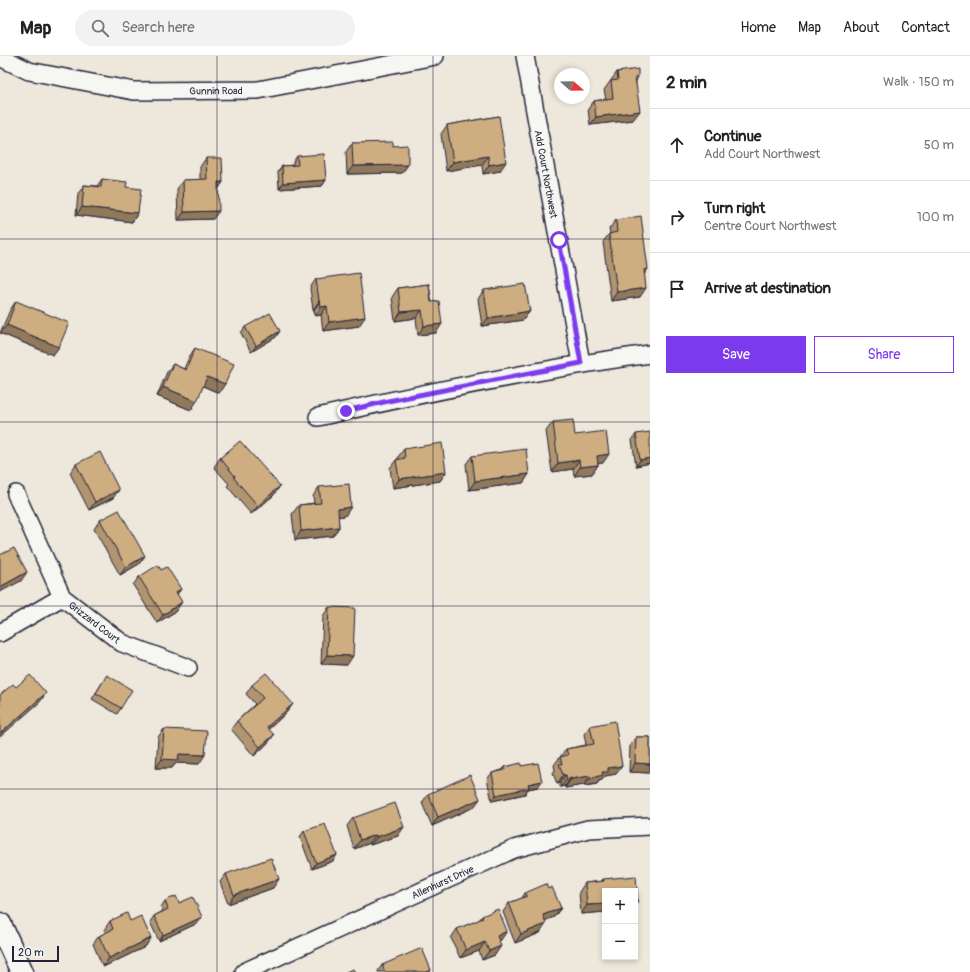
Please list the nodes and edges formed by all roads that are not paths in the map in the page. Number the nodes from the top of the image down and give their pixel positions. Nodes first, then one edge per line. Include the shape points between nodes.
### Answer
1 (435, 56) edge
2 (525, 56) edge
3 (0, 57) edge
4 (650, 354) edge
5 (581, 363) junction
6 (318, 418) dead end
7 (16, 494) dead end
8 (62, 597) junction
9 (0, 632) edge
10 (188, 668) dead end
11 (650, 826) edge
12 (0, 924) edge
13 (22, 972) edge
14 (244, 972) edge

1 - 3 street, Gunnin Road via 258,90 134,91 30,71
2 - 5 street, Add Court Northwest
4 - 5 street
5 - 6 street via 388,401
7 - 8 street, Grizzard Court
8 - 9 street
8 - 10 street, Grizzard Court via 122,643
11 - 14 street, Allenhurst Drive via 588,828 514,849
12 - 13 street

